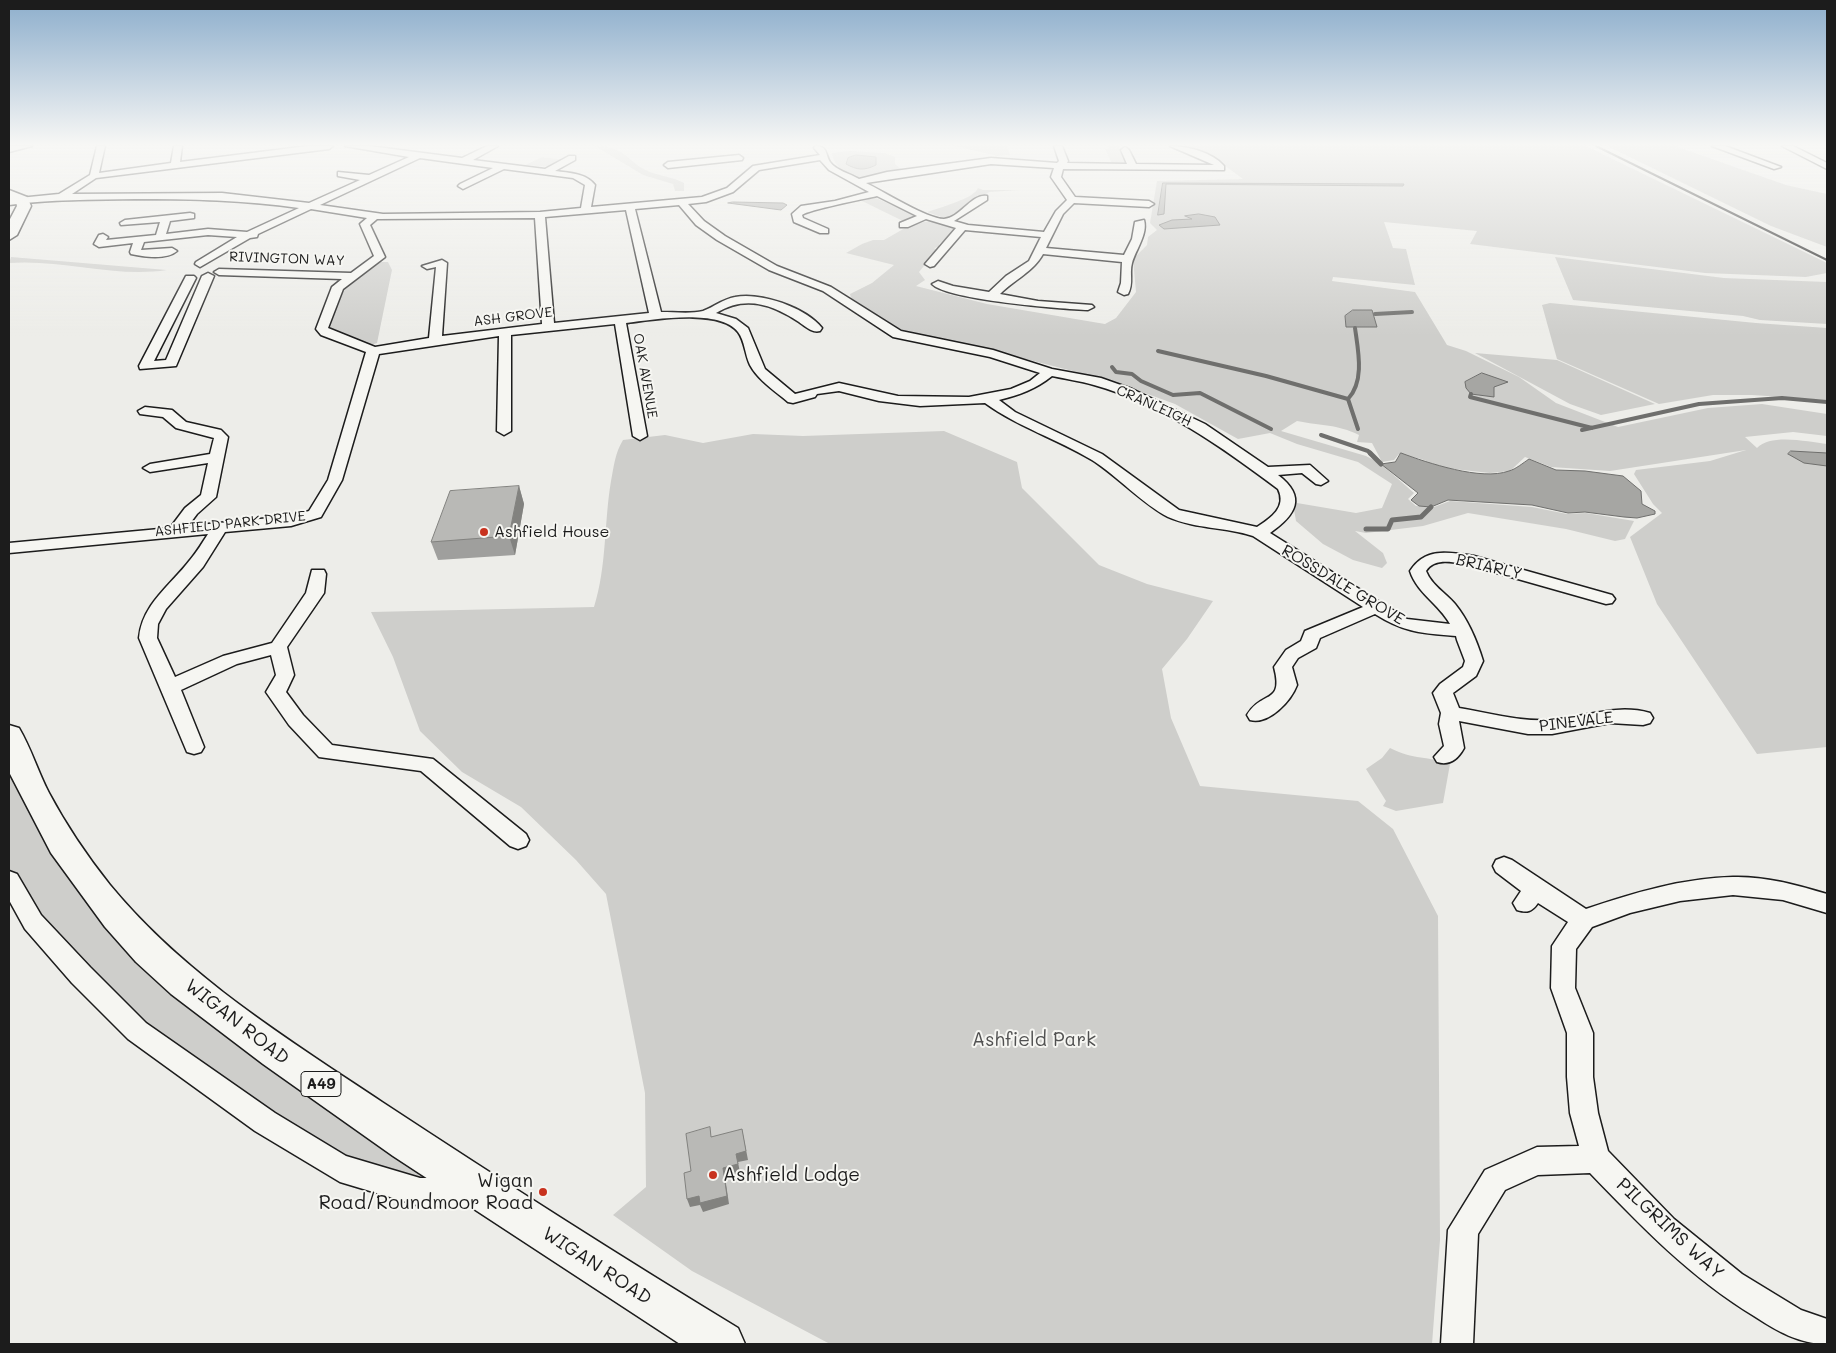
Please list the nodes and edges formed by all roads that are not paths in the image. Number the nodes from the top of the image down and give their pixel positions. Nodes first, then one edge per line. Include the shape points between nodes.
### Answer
1 (22, 209) edge
2 (303, 209) edge
3 (321, 209) edge
4 (322, 209) edge
5 (611, 209) edge
6 (631, 209) edge
7 (688, 209) edge
8 (803, 209) edge
9 (910, 209) edge
10 (969, 209) edge
11 (1064, 209) edge
12 (1096, 209) edge
13 (585, 212) joint
14 (1109, 212) dead end
15 (540, 215) junction
16 (190, 216) dead end
17 (375, 216) junction
18 (926, 216) junction
19 (166, 218) junction
20 (944, 222) junction
21 (1140, 222) dead end
22 (125, 223) dead end
23 (904, 225) dead end
24 (962, 227) junction
25 (824, 232) dead end
26 (9, 235) edge
27 (248, 235) junction
28 (1048, 235) junction
29 (264, 236) junction
30 (103, 237) dead end
31 (160, 237) junction
32 (140, 240) junction
33 (172, 251) dead end
34 (1040, 251) junction
35 (1128, 259) junction
36 (200, 264) junction
37 (930, 264) dead end
38 (427, 266) dead end
39 (215, 271) junction
40 (354, 276) junction
41 (190, 278) junction
42 (938, 284) dead end
43 (1124, 292) dead end
44 (992, 296) junction
45 (198, 303) junction
46 (176, 305) junction
47 (1088, 307) dead end
48 (706, 314) junction
49 (656, 316) junction
50 (620, 320) junction
51 (548, 328) junction
52 (816, 328) dead end
53 (185, 332) junction
54 (505, 332) junction
55 (161, 334) junction
56 (435, 341) junction
57 (373, 351) junction
58 (1050, 372) junction
59 (988, 399) junction
60 (145, 411) dead end
61 (504, 431) dead end
62 (640, 436) dead end
63 (217, 457) junction
64 (150, 468) dead end
65 (1266, 472) junction
66 (1321, 481) dead end
67 (220, 527) junction
68 (176, 531) junction
69 (1260, 533) junction
70 (9, 548) edge
71 (318, 574) dead end
72 (1606, 599) dead end
73 (1375, 608) junction
74 (1460, 630) junction
75 (278, 647) junction
76 (170, 687) junction
77 (1451, 713) junction
78 (1257, 715) dead end
79 (1643, 718) dead end
80 (9, 735) edge
81 (194, 747) dead end
82 (1455, 753) dead end
83 (518, 840) dead end
84 (1504, 866) dead end
85 (9, 880) edge
86 (1827, 903) edge
87 (1584, 920) junction
88 (1596, 1159) junction
89 (482, 1192) junction
90 (1827, 1335) edge
91 (722, 1344) edge
92 (1457, 1344) edge

1 - 26 highway
2 - 27 street
3 - 29 street
4 - 17 street
5 - 13 street
6 - 49 street
7 - 58 street, CRANLEIGH via 721,238 774,268 827,289 897,334 993,354
8 - 25 street via 797,214 798,220
9 - 18 street
10 - 20 street
11 - 28 street
12 - 14 street
13 - 15 street
15 - 17 street
15 - 51 street
16 - 19 street
17 - 40 street via 365,224 380,257
18 - 20 street
18 - 23 street
19 - 22 street
19 - 31 street
20 - 24 street
21 - 35 street
24 - 28 street
24 - 37 street
27 - 29 street
27 - 31 street via 208,232
27 - 36 street
28 - 34 street
29 - 39 street
30 - 32 street via 99,244
31 - 32 street
32 - 33 street via 136,252
34 - 35 street
34 - 44 street via 1032,264 1010,278
35 - 43 street
36 - 39 street
36 - 41 street via 182,272 183,276
38 - 56 street via 442,263
39 - 40 street, RIVINGTON WAY
39 - 41 street
39 - 45 street
40 - 57 street via 338,287 322,329
41 - 46 street
42 - 44 street
44 - 47 street via 1038,304
45 - 46 street
45 - 53 street
46 - 55 street
48 - 49 street, ASH GROVE
48 - 52 street via 716,306 752,298 782,307
48 - 59 street via 732,322 744,331 760,371 799,403 824,388 901,400 956,402
49 - 50 street, ASH GROVE
50 - 51 street, ASH GROVE
50 - 62 street, OAK AVENUE
51 - 54 street, ASH GROVE
53 - 55 street
53 - 55 street via 171,363 145,366
54 - 56 street, ASH GROVE
54 - 61 street
56 - 57 street, ASH GROVE
57 - 67 street, ASHFIELD PARK DRIVE via 341,465 315,514 291,521
58 - 59 street via 1028,386
58 - 65 street, CRANLEIGH via 1096,381 1170,411 1214,435
59 - 69 street via 1010,415 1097,457 1173,513
60 - 63 street via 167,413 181,425 219,434
63 - 64 street
63 - 68 street via 206,500 191,511
65 - 66 street via 1305,468
65 - 69 street, CRANLEIGH via 1284,487 1289,497 1284,515
67 - 68 street, ASHFIELD PARK DRIVE
67 - 76 street via 197,564 158,608 149,624 148,638
68 - 70 street, ASHFIELD PARK DRIVE
69 - 73 street, ROSSDALE GROVE
71 - 75 street via 315,593
72 - 74 street, BRIARLY via 1579,596 1474,561 1443,558 1423,563 1418,571 1421,582 1448,608
73 - 74 street, ROSSDALE GROVE via 1415,627
73 - 78 street via 1311,635 1310,644 1292,654 1283,667 1288,685 1284,694
74 - 77 street, BRIARLY via 1474,665 1445,689 1444,699
75 - 76 street via 230,660
75 - 83 street via 285,675 276,692 296,720 326,752 426,764
76 - 81 street
77 - 79 street, PINEVALE via 1528,727 1552,727 1610,716
77 - 82 street
80 - 89 highway, WIGAN ROAD / A49 via 55,835 92,888 139,942 201,996 295,1067
84 - 87 street via 1530,896
85 - 89 street via 33,922 137,1031 265,1122 340,1168 420,1192
86 - 87 street via 1783,891 1733,886 1663,896 1628,904
87 - 88 street, PILGRIMS WAY via 1564,946 1563,988 1580,1033 1584,1112
88 - 90 street, PILGRIMS WAY via 1664,1229 1731,1285 1792,1322
88 - 92 street via 1537,1161 1495,1180 1463,1230
89 - 91 highway, WIGAN ROAD / A49

